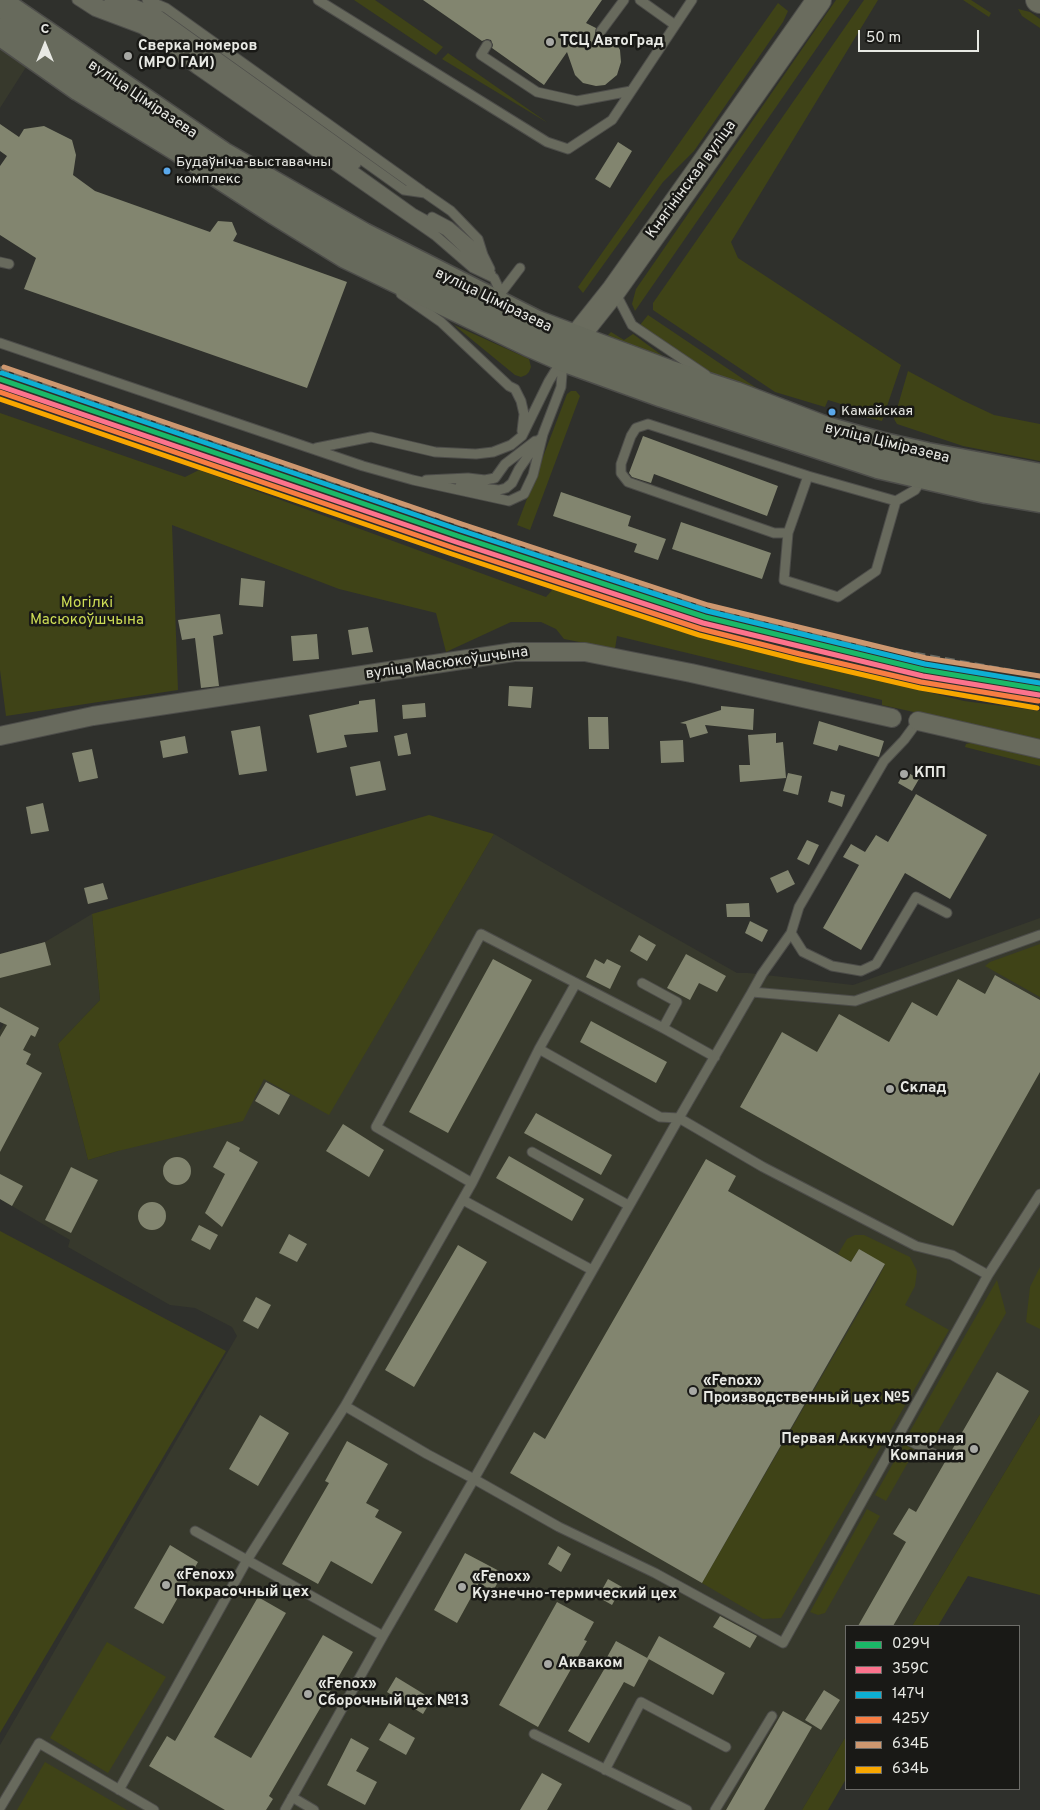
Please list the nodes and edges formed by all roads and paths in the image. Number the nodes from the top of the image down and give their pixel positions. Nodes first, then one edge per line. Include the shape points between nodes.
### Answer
1 (77, 0) edge
2 (90, 0) edge
3 (109, 0) edge
4 (125, 0) edge
5 (147, 0) edge
6 (153, 0) edge
7 (318, 0) edge
8 (624, 0) edge
9 (640, 0) edge
10 (692, 0) edge
11 (819, 0) edge
12 (0, 3) edge
13 (163, 6) junction
14 (675, 25) junction
15 (0, 32) edge
16 (602, 32) dead end
17 (487, 45) dead end
18 (631, 91) junction
19 (425, 193) junction
20 (346, 255) junction
21 (483, 255) junction
22 (520, 268) dead end
23 (494, 278) junction
24 (614, 290) junction
25 (505, 302) junction
26 (0, 343) edge
27 (569, 348) junction
28 (735, 395) junction
29 (543, 434) junction
30 (522, 436) junction
31 (316, 448) junction
32 (1037, 475) edge
33 (808, 476) junction
34 (924, 476) junction
35 (413, 480) junction
36 (1040, 499) edge
37 (896, 501) junction
38 (788, 533) junction
39 (892, 718) dead end
40 (918, 721) joint
41 (0, 736) edge
42 (1040, 749) edge
43 (947, 913) dead end
44 (791, 933) junction
45 (1040, 935) edge
46 (576, 983) junction
47 (642, 983) dead end
48 (752, 992) junction
49 (663, 1028) junction
50 (539, 1049) junction
51 (714, 1057) junction
52 (679, 1118) junction
53 (532, 1152) dead end
54 (472, 1183) junction
55 (1040, 1194) edge
56 (463, 1200) junction
57 (628, 1205) junction
58 (592, 1270) junction
59 (988, 1275) junction
60 (345, 1406) junction
61 (900, 1434) junction
62 (934, 1454) dead end
63 (474, 1479) junction
64 (194, 1531) dead end
65 (247, 1560) junction
66 (383, 1636) junction
67 (772, 1716) dead end
68 (534, 1734) dead end
69 (726, 1747) dead end
70 (605, 1770) junction
71 (119, 1790) junction
72 (292, 1798) junction
73 (0, 1808) edge
74 (154, 1810) edge
75 (286, 1810) edge
76 (314, 1810) edge
77 (687, 1810) edge
78 (716, 1810) edge

1 - 23 lane via 94,11 142,29 436,236 473,268
2 - 23 lane via 147,23 405,207 446,231
3 - 21 lane via 152,18 415,208 449,226
4 - 19 lane via 156,13 404,190
5 - 13 lane
6 - 13 lane
7 - 18 lane via 554,145 568,149 612,120
8 - 16 lane
9 - 14 lane
10 - 14 lane
11 - 24 street, Княгінінская вуліца
12 - 25 main road, вуліца Ціміразева via 222,155 363,236
13 - 19 lane
14 - 18 lane
15 - 20 main road, вуліца Ціміразева via 80,88
17 - 18 lane via 481,55 537,92 577,101
19 - 21 lane via 451,211 478,239
20 - 27 main road, вуліца Ціміразева
20 - 30 lane via 440,322 515,389 524,414
21 - 23 lane
22 - 25 lane
23 - 25 lane
24 - 27 street, Княгінінская вуліца
24 - 28 lane via 632,325
25 - 27 main road, вуліца Ціміразева
26 - 31 lane
27 - 28 main road, вуліца Ціміразева via 668,373
27 - 29 lane via 561,387
27 - 30 lane
27 - 34 main road, вуліца Ціміразева via 672,397 878,465
28 - 32 main road, вуліца Ціміразева via 826,430 883,446
29 - 35 lane via 505,464 495,478
29 - 35 lane via 506,488 499,490
29 - 35 lane via 530,483 524,494 509,501
30 - 31 lane via 493,452 476,454 435,452 371,437
31 - 35 lane
33 - 37 lane
33 - 38 lane
33 - 38 lane via 648,424 636,428 621,464 620,473 628,482 774,533
34 - 36 main road, вуліца Ціміразева
34 - 37 lane via 915,490
37 - 38 lane via 876,571 838,597 784,580
39 - 41 street, вуліца Масюкоўшчына via 691,672 585,652 514,652 98,715
40 - 42 street
40 - 44 lane via 884,761 799,908
43 - 44 lane via 916,897 876,964 861,971 832,966 803,952
44 - 48 lane
45 - 48 lane via 855,1001
46 - 49 lane
46 - 50 lane
46 - 54 lane via 481,934 376,1127
47 - 49 lane via 677,1002
48 - 51 lane
49 - 51 lane
50 - 52 lane via 660,1117
50 - 54 lane
51 - 52 lane
52 - 57 lane
52 - 59 lane via 762,1168 916,1246 952,1255
53 - 57 lane
54 - 56 lane
55 - 59 lane
56 - 58 lane
56 - 60 lane
57 - 58 lane
58 - 63 lane
59 - 61 lane
60 - 63 lane
60 - 65 lane
61 - 62 lane
61 - 63 lane via 783,1643 655,1573 559,1527
63 - 66 lane
64 - 65 lane
65 - 66 lane
65 - 71 lane
66 - 72 lane
67 - 78 lane
68 - 70 lane
69 - 70 lane via 641,1702
70 - 77 lane
71 - 73 lane via 39,1743
71 - 74 lane
72 - 75 lane
72 - 76 lane

